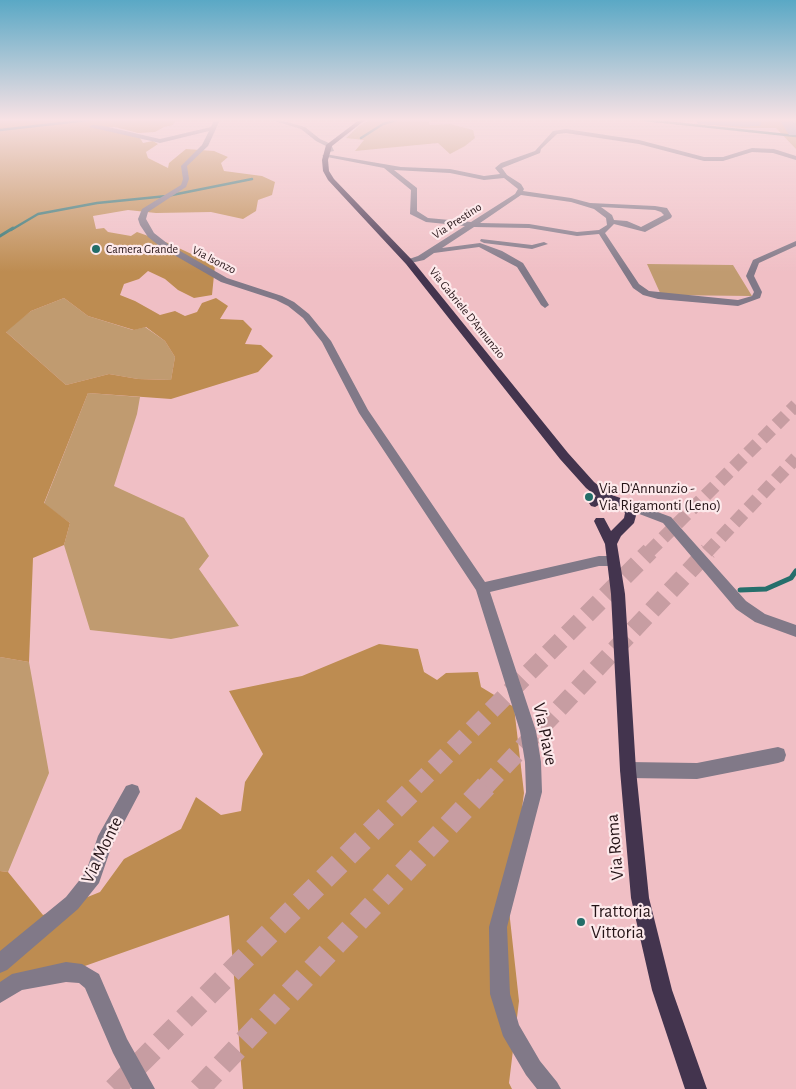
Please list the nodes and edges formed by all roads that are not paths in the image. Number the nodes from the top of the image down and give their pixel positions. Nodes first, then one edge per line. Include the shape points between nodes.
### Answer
1 (185, 171) edge
2 (326, 171) edge
3 (392, 171) edge
4 (429, 171) edge
5 (498, 171) edge
6 (505, 176) junction
7 (520, 193) junction
8 (585, 203) junction
9 (611, 222) junction
10 (474, 225) junction
11 (601, 232) junction
12 (796, 243) edge
13 (544, 244) dead end
14 (429, 253) junction
15 (409, 262) junction
16 (546, 305) dead end
17 (363, 410) joint
18 (590, 485) junction
19 (607, 498) junction
20 (595, 503) junction
21 (625, 504) junction
22 (648, 514) junction
23 (600, 521) junction
24 (627, 522) junction
25 (611, 544) junction
26 (613, 561) junction
27 (482, 588) junction
28 (796, 631) edge
29 (778, 755) dead end
30 (628, 770) junction
31 (132, 792) dead end
32 (0, 963) edge
33 (0, 993) edge
34 (144, 1089) edge
35 (550, 1089) edge
36 (696, 1089) edge

1 - 17 street, Via Isonzo via 184,186 146,211 142,219 152,235 224,280 279,298 306,316 326,342
2 - 15 main road, Via Gabriele D'Annunzio
3 - 10 street via 415,189 412,210 415,215 435,221
4 - 6 street via 484,178
5 - 6 street
6 - 7 street via 519,185
7 - 8 street
7 - 10 street, Via Prestino
8 - 9 street via 604,212
8 - 9 street via 655,208 664,210 668,216 642,230
9 - 11 street
10 - 11 street via 529,226 577,234
10 - 13 street via 472,238 478,240 532,247
10 - 14 street, Via Prestino
11 - 12 street via 636,286 646,293 738,302 756,298 758,292 750,276 756,262
14 - 15 street, Via Prestino
14 - 16 street via 480,245 499,253 520,266
15 - 18 main road, Via Gabriele D'Annunzio
17 - 27 street, Via Piave
18 - 19 main road, Via Gabriele D'Annunzio
18 - 20 main road, Via Gabriele D'Annunzio
19 - 20 main road
19 - 21 main road
20 - 23 main road via 593,511
21 - 22 street
21 - 24 main road via 631,512
22 - 24 street
22 - 28 street via 666,520 741,605 760,618
23 - 24 main road via 613,526
23 - 25 main road
24 - 25 main road
25 - 26 main road
26 - 27 street via 599,561
26 - 30 main road, Via Roma via 618,594
27 - 35 street, Via Piave via 528,732 533,762 534,792 498,927 500,994 510,1029 532,1068
29 - 30 street via 697,771
30 - 36 main road, Via Roma via 640,898 662,990
31 - 32 street, Via Monte via 104,842 93,877 72,903
33 - 34 street via 20,981 66,972 82,974 92,981 120,1046

